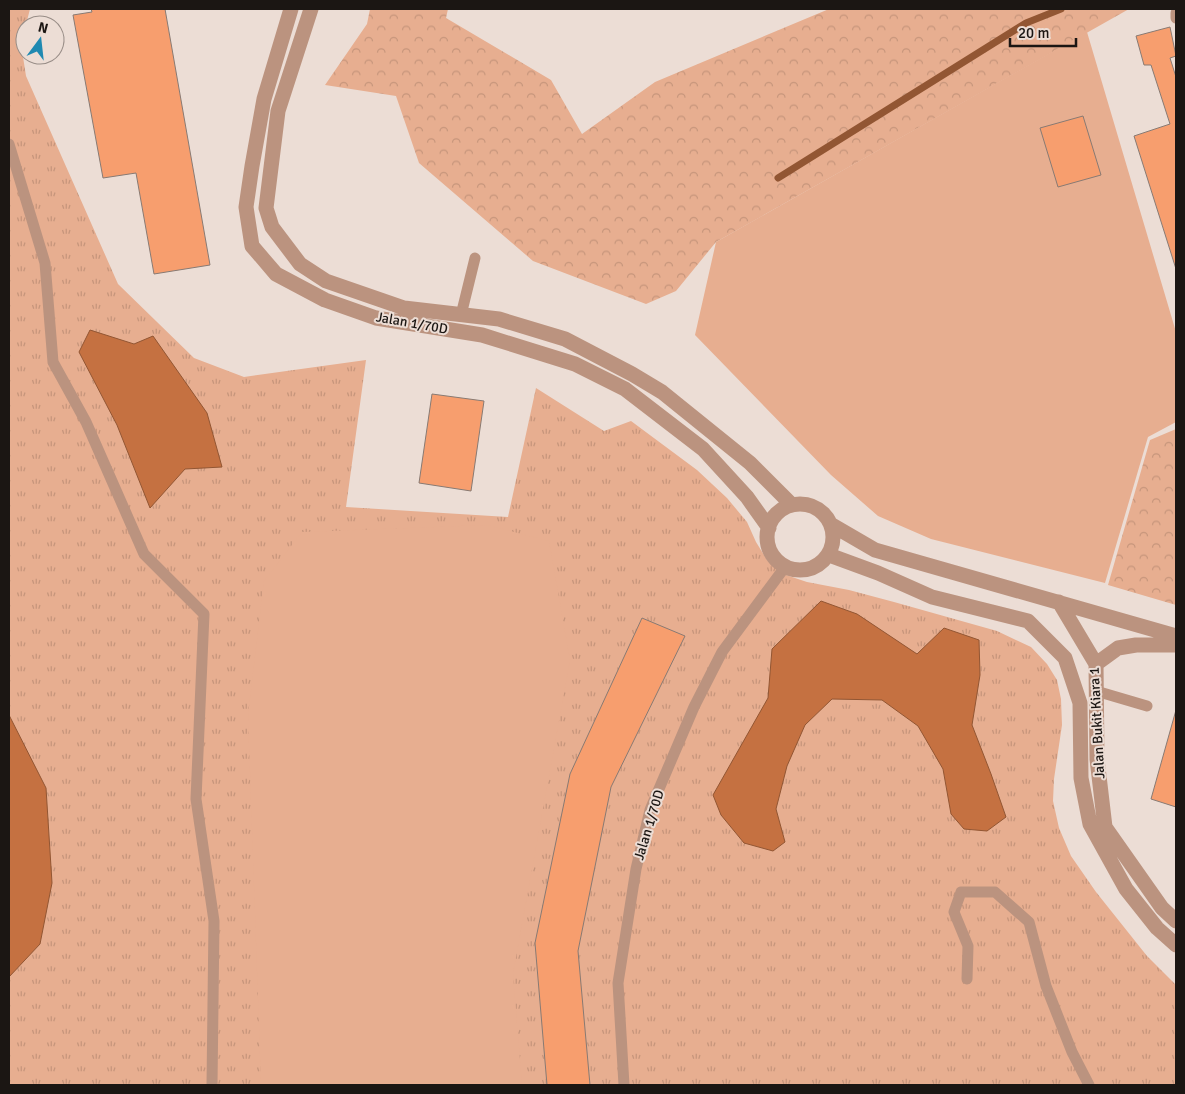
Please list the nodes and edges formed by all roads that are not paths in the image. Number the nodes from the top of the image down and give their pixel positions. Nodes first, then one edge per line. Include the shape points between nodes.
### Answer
1 (291, 9) edge
2 (311, 9) edge
3 (1176, 13) edge
4 (1176, 18) edge
5 (9, 144) edge
6 (475, 258) dead end
7 (461, 315) junction
8 (792, 505) junction
9 (832, 525) junction
10 (768, 528) junction
11 (829, 555) junction
12 (785, 567) junction
13 (1059, 602) junction
14 (1176, 636) edge
15 (1176, 645) edge
16 (1096, 664) junction
17 (1096, 691) junction
18 (1147, 706) dead end
19 (1176, 921) edge
20 (1176, 945) edge
21 (967, 979) dead end
22 (212, 1085) edge
23 (624, 1085) edge
24 (1089, 1085) edge

1 - 10 street, Jalan 1/70D via 264,99 246,207 252,246 276,274 325,300 376,318 482,335 575,364 625,389 703,449 747,497
2 - 7 street, Jalan 1/70D via 278,111 266,208 272,227 300,264 326,281 404,308
3 - 4 lane
5 - 22 lane via 46,263 53,362 86,422 144,554 204,614 196,799 214,921
6 - 7 lane
7 - 8 street, Jalan 1/70D via 499,319 565,339 632,374 662,392 750,463
8 - 9 street via 802,504 820,510
8 - 10 street via 775,515
9 - 11 street via 834,535
9 - 13 street via 875,550
10 - 12 street via 771,553
11 - 12 street via 814,567 804,570
11 - 20 street, Jalan Bukit Kiara 1 via 932,597 1028,621 1065,658 1080,703 1081,778 1090,824 1126,890 1157,928
12 - 23 lane, Jalan 1/70D via 722,652 694,707 650,810 636,869 618,983
13 - 14 street
13 - 16 street, Jalan Bukit Kiara 1
15 - 16 street via 1118,648
16 - 17 street, Jalan Bukit Kiara 1
17 - 18 lane
17 - 19 street, Jalan Bukit Kiara 1 via 1096,759 1106,827 1162,908
21 - 24 lane via 968,946 954,912 961,892 995,892 1029,922 1046,986

